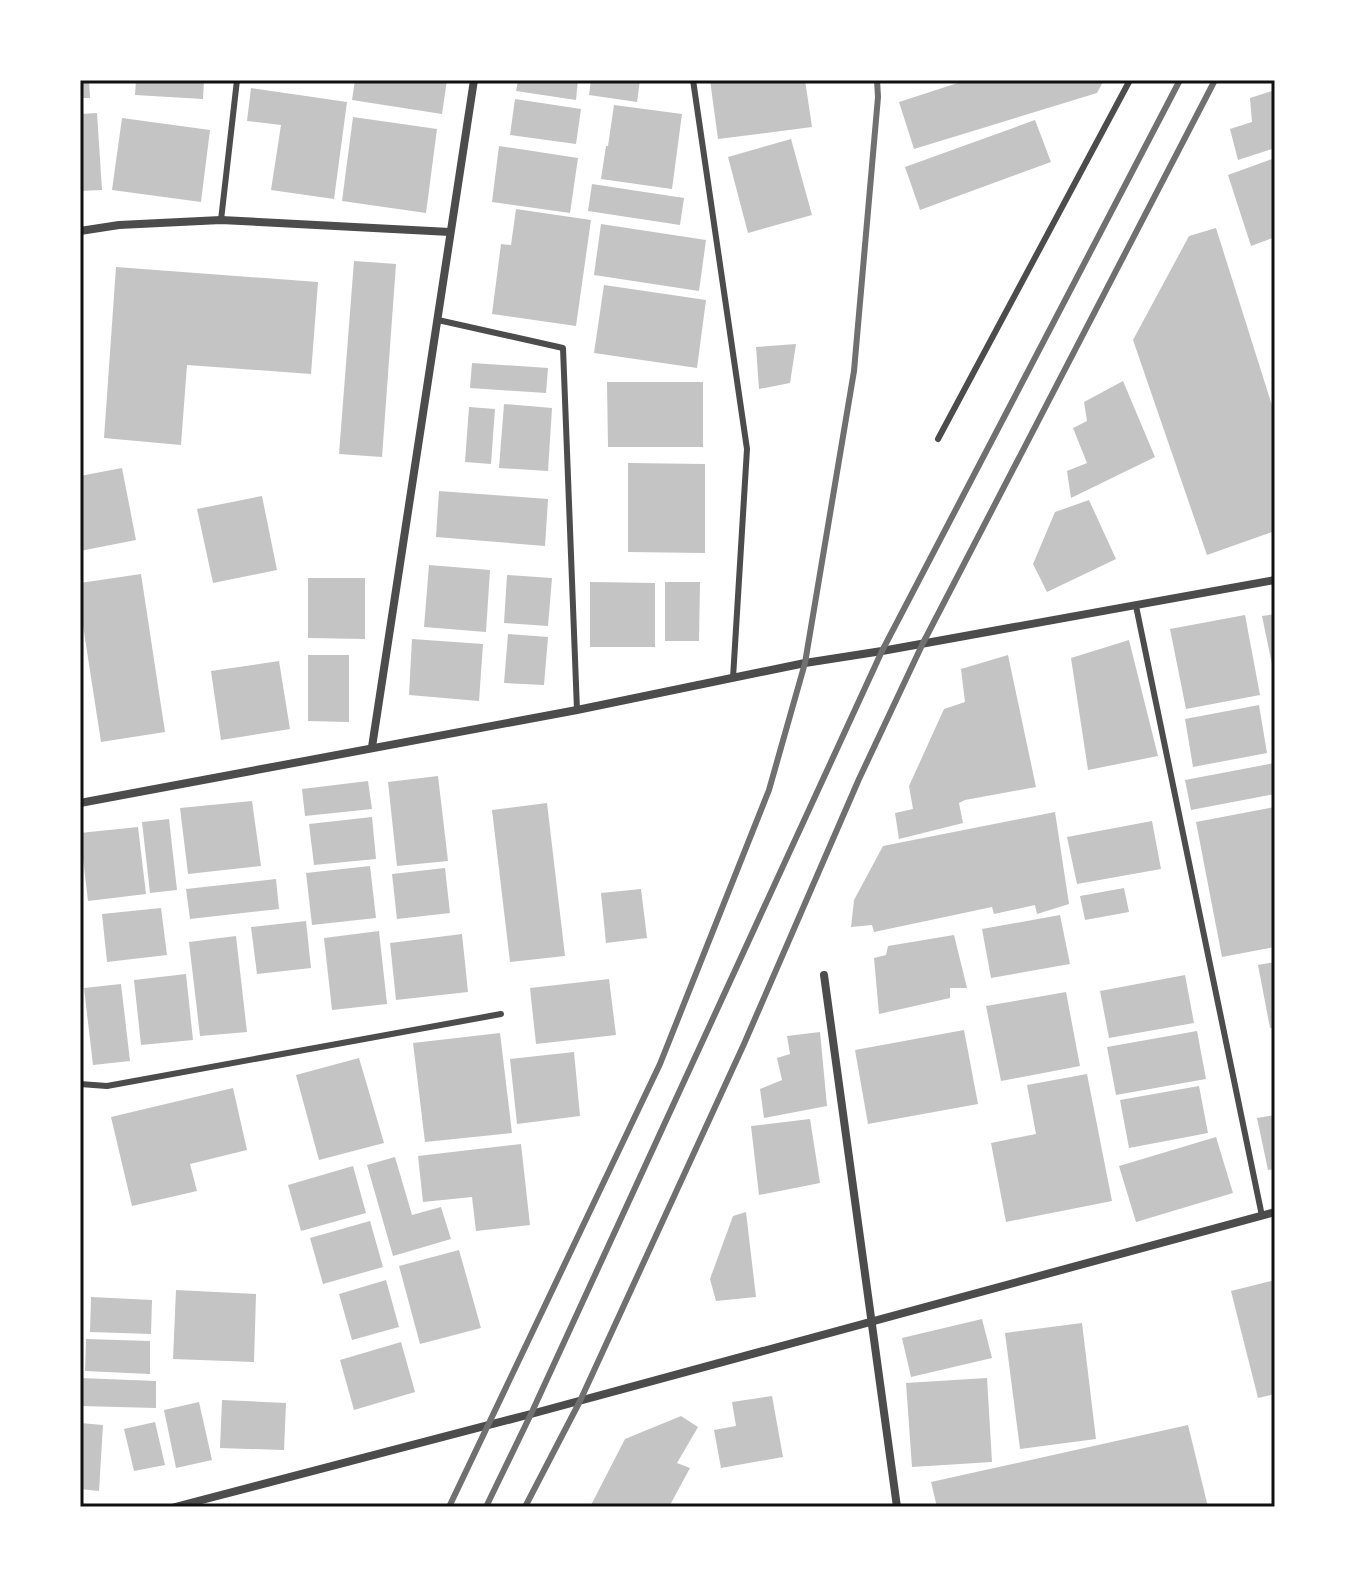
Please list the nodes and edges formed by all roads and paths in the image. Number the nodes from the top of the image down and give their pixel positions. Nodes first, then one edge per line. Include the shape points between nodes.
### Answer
1 (237, 80) edge
2 (474, 80) edge
3 (693, 80) edge
4 (1130, 80) edge
5 (221, 220) junction
6 (80, 231) edge
7 (450, 232) junction
8 (438, 320) junction
9 (938, 439) dead end
10 (1275, 580) edge
11 (1136, 606) junction
12 (733, 678) junction
13 (577, 710) junction
14 (372, 747) junction
15 (80, 803) edge
16 (824, 975) dead end
17 (501, 1014) dead end
18 (80, 1084) edge
19 (1275, 1212) edge
20 (1262, 1216) junction
21 (871, 1322) junction
22 (175, 1507) edge
23 (897, 1507) edge

1 - 5 lane
2 - 7 street
3 - 12 lane via 747,449
4 - 9 lane
5 - 6 street
5 - 7 street
7 - 8 street
8 - 13 lane via 563,348
8 - 14 street
10 - 11 street
11 - 12 street
11 - 20 lane
12 - 13 street
13 - 14 street
14 - 15 street
16 - 21 street
17 - 18 lane via 107,1086
19 - 20 street
20 - 21 street
21 - 22 street
21 - 23 street

